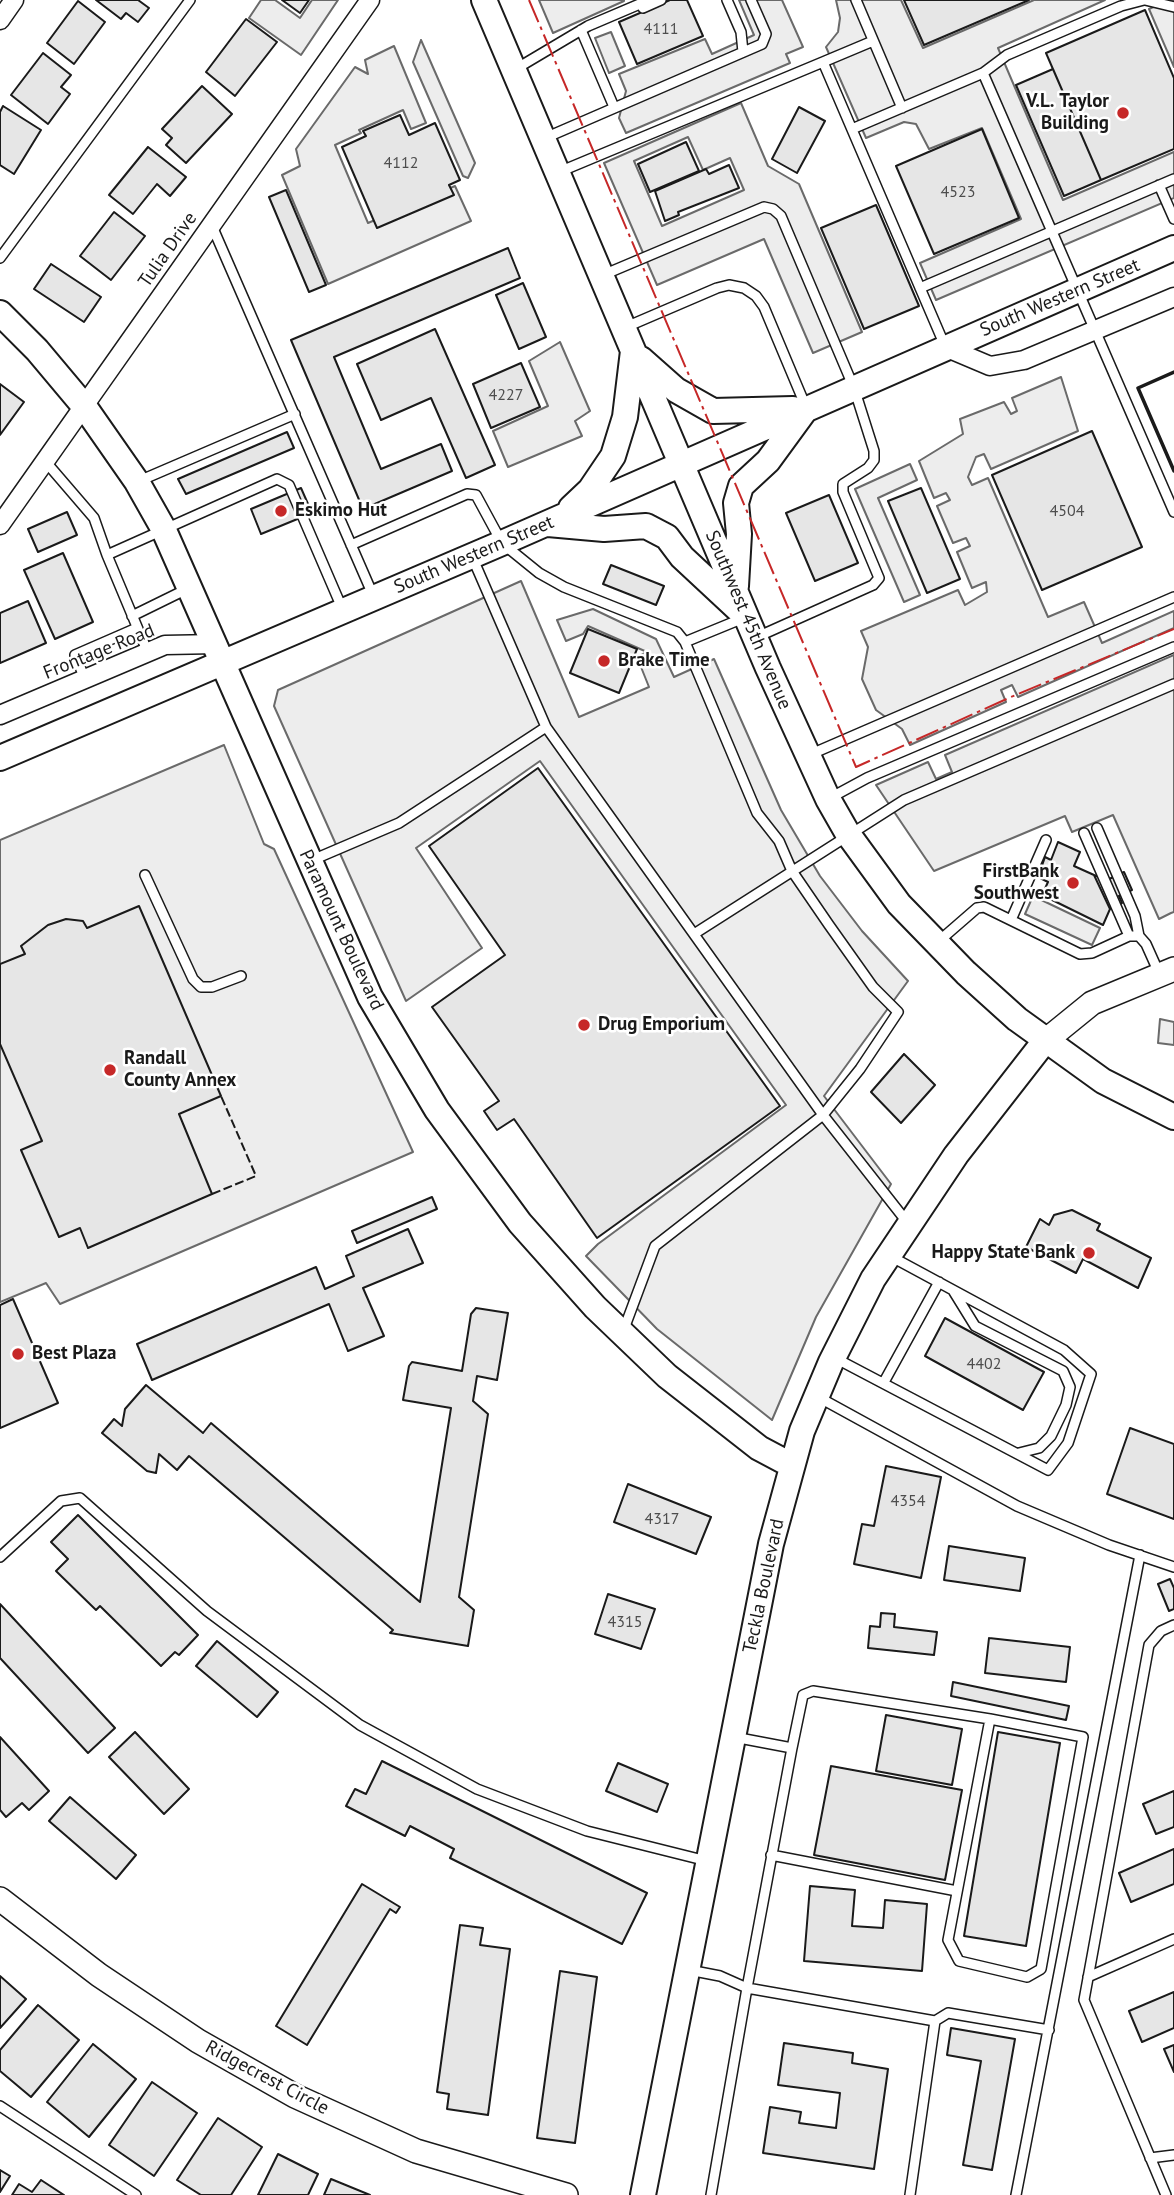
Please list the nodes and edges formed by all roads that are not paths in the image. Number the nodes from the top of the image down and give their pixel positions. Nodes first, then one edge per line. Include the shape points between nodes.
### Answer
1 (14, 0) edge
2 (190, 0) edge
3 (370, 0) edge
4 (484, 0) edge
5 (649, 0) edge
6 (661, 0) edge
7 (727, 0) edge
8 (751, 0) edge
9 (856, 0) edge
10 (1144, 0) edge
11 (1174, 7) edge
12 (0, 20) edge
13 (603, 20) junction
14 (581, 30) junction
15 (873, 41) junction
16 (743, 52) junction
17 (823, 62) junction
18 (514, 70) junction
19 (983, 73) junction
20 (614, 107) junction
21 (902, 108) junction
22 (852, 129) junction
23 (543, 139) junction
24 (558, 173) junction
25 (1174, 179) edge
26 (1159, 186) junction
27 (1174, 219) edge
28 (212, 225) junction
29 (1052, 230) junction
30 (1174, 248) edge
31 (0, 258) edge
32 (601, 276) junction
33 (920, 288) junction
34 (1077, 290) junction
35 (1174, 298) edge
36 (0, 313) edge
37 (1095, 331) junction
38 (628, 340) junction
39 (946, 347) junction
40 (853, 388) junction
41 (84, 406) junction
42 (807, 408) junction
43 (295, 414) junction
44 (46, 461) junction
45 (681, 463) junction
46 (137, 482) junction
47 (1174, 512) edge
48 (553, 521) junction
49 (0, 525) edge
50 (163, 528) junction
51 (502, 544) junction
52 (351, 545) junction
53 (107, 555) junction
54 (472, 557) junction
55 (191, 587) junction
56 (736, 593) junction
57 (373, 597) junction
58 (1174, 597) edge
59 (343, 610) junction
60 (132, 616) junction
61 (751, 627) junction
62 (137, 628) junction
63 (685, 642) junction
64 (1174, 647) edge
65 (148, 653) junction
66 (221, 653) junction
67 (85, 679) junction
68 (1174, 684) edge
69 (0, 715) edge
70 (546, 727) junction
71 (808, 756) junction
72 (0, 758) edge
73 (828, 799) junction
74 (1097, 828) dead end
75 (1084, 833) dead end
76 (848, 834) junction
77 (1045, 840) dead end
78 (309, 861) junction
79 (792, 871) junction
80 (145, 875) dead end
81 (1011, 920) junction
82 (694, 934) junction
83 (1134, 936) junction
84 (937, 943) junction
85 (1167, 972) edge
86 (241, 976) dead end
87 (1044, 1042) junction
88 (822, 1115) junction
89 (1174, 1117) edge
90 (908, 1224) junction
91 (888, 1255) junction
92 (939, 1282) junction
93 (952, 1290) junction
94 (622, 1334) junction
95 (833, 1357) junction
96 (884, 1382) junction
97 (817, 1396) junction
98 (1019, 1453) junction
99 (791, 1465) junction
100 (1140, 1555) junction
101 (0, 1557) edge
102 (1174, 1567) edge
103 (1174, 1625) edge
104 (990, 1719) junction
105 (733, 1737) junction
106 (792, 1748) junction
107 (771, 1855) junction
108 (709, 1861) junction
109 (957, 1891) junction
110 (0, 1899) edge
111 (1174, 1940) edge
112 (688, 1969) junction
113 (1088, 1977) junction
114 (747, 1988) junction
115 (935, 2021) junction
116 (1049, 2030) junction
117 (0, 2106) edge
118 (1174, 2155) edge
119 (1150, 2158) junction
120 (136, 2195) edge
121 (566, 2195) edge
122 (643, 2195) edge
123 (711, 2195) edge
124 (910, 2195) edge
125 (1016, 2195) edge
126 (1166, 2195) edge

1 - 12 street
2 - 31 lane
3 - 28 street, Tulia Drive
4 - 18 main road, Southwest 45th Avenue
5 - 13 lane
6 - 13 lane via 615,20
7 - 16 lane via 744,43
8 - 16 lane via 766,34 762,44
9 - 15 lane
10 - 11 lane
10 - 19 lane via 1007,55
13 - 14 lane
14 - 18 lane
14 - 20 lane
15 - 17 lane
15 - 21 lane
16 - 20 lane
17 - 22 lane
17 - 24 lane
18 - 23 main road, Southwest 45th Avenue
19 - 21 lane
19 - 29 lane
20 - 23 lane
21 - 22 lane
22 - 33 lane
23 - 24 main road, Southwest 45th Avenue
24 - 32 main road, Southwest 45th Avenue
25 - 26 lane
26 - 27 lane
26 - 29 lane
28 - 41 street, Tulia Drive
28 - 43 lane
29 - 33 lane
29 - 34 lane
30 - 34 main road, South Western Street
32 - 38 main road, Southwest 45th Avenue
32 - 40 lane via 764,207 773,209 781,216
33 - 39 lane
34 - 37 lane
34 - 39 main road, South Western Street
35 - 37 street, South Western Street
36 - 41 main road, Paramount Boulevard
37 - 39 street, South Western Street via 1024,360 990,366
37 - 47 lane
38 - 42 main road via 676,390 713,411
38 - 42 lane via 717,288 744,288 764,307
38 - 45 main road, Southwest 45th Avenue
38 - 48 main road via 625,417 613,456 590,490
39 - 40 main road, South Western Street
40 - 42 main road, South Western Street
40 - 61 lane via 874,460 843,484 843,492 879,578 873,585
41 - 44 street, Tulia Drive
41 - 46 main road, Paramount Boulevard
42 - 45 main road, South Western Street
42 - 56 main road via 768,461 741,486 736,503
43 - 46 lane
43 - 52 lane
44 - 49 street, Tulia Drive
44 - 53 lane via 94,518
45 - 48 main road, South Western Street
45 - 56 main road, Southwest 45th Avenue
46 - 50 main road, Paramount Boulevard
48 - 51 main road, South Western Street
48 - 61 main road via 604,529 646,526 667,537
50 - 53 lane
50 - 55 main road, Paramount Boulevard
50 - 59 lane via 284,479
51 - 52 lane via 482,502 467,494
51 - 54 main road, South Western Street
51 - 63 lane via 564,587 677,632
52 - 57 lane
53 - 60 lane
54 - 57 main road, South Western Street
54 - 70 lane
55 - 60 lane
55 - 66 main road, Paramount Boulevard
56 - 61 main road, Southwest 45th Avenue
57 - 59 main road, South Western Street
58 - 71 lane
59 - 66 main road, South Western Street
60 - 62 lane
61 - 63 lane
61 - 71 main road, Southwest 45th Avenue
62 - 65 lane
62 - 67 lane via 75,655
63 - 79 lane via 757,813 783,848
64 - 73 lane via 867,778
65 - 66 street, Frontage Road via 165,645
65 - 67 street, Frontage Road
66 - 72 main road, South Western Street
66 - 78 main road, Paramount Boulevard
67 - 69 street, Frontage Road
68 - 76 lane via 904,800
70 - 78 lane via 399,823
70 - 82 lane
71 - 73 main road, Southwest 45th Avenue
73 - 76 main road, Southwest 45th Avenue
74 - 83 lane via 1135,916
75 - 83 lane
76 - 79 lane
76 - 84 main road, Southwest 45th Avenue via 899,904
77 - 81 lane
78 - 94 main road, Paramount Boulevard via 370,997 437,1110 520,1223
79 - 82 lane
79 - 88 lane via 873,987 898,1012
80 - 86 lane via 193,979 201,987 212,988
81 - 83 lane via 1080,954 1092,954
81 - 84 lane via 977,908
82 - 88 lane
83 - 85 lane
84 - 87 main road, Southwest 45th Avenue
85 - 87 street via 1092,1003
87 - 89 main road, Southwest 45th Avenue via 1104,1081
87 - 90 main road, Teckla Boulevard
88 - 90 lane
88 - 94 lane via 655,1246
90 - 91 main road, Teckla Boulevard
91 - 92 lane
91 - 95 main road, Teckla Boulevard
92 - 93 lane
92 - 96 lane
93 - 98 lane via 975,1326 1063,1371 1070,1387 1051,1436 1039,1448
93 - 98 lane via 1064,1350 1091,1374 1068,1443 1048,1470
94 - 99 main road, Paramount Boulevard via 714,1414
95 - 96 lane
95 - 97 main road, Teckla Boulevard
96 - 98 lane
97 - 99 main road, Teckla Boulevard
97 - 100 lane via 1017,1507
99 - 105 main road, Teckla Boulevard
100 - 102 lane
100 - 116 lane
101 - 108 lane via 61,1501 80,1497 206,1611 360,1725 477,1788 587,1831
103 - 113 lane via 1149,1645
104 - 106 lane via 813,1691 803,1695
104 - 109 lane
104 - 109 lane via 1083,1737 1041,1969 1027,1977 959,1961 948,1940
105 - 106 lane
105 - 108 main road, Teckla Boulevard
106 - 107 lane
107 - 109 lane
107 - 114 lane
108 - 112 main road, Teckla Boulevard
110 - 121 street, Ridgecrest Circle via 99,1975 198,2041 295,2096 416,2151
111 - 113 lane
112 - 114 lane
112 - 122 main road, Teckla Boulevard
113 - 119 lane via 1084,2000
114 - 115 lane
114 - 123 lane
115 - 116 lane via 948,2012
115 - 124 lane
116 - 125 lane
117 - 120 lane
118 - 119 lane
119 - 126 lane

